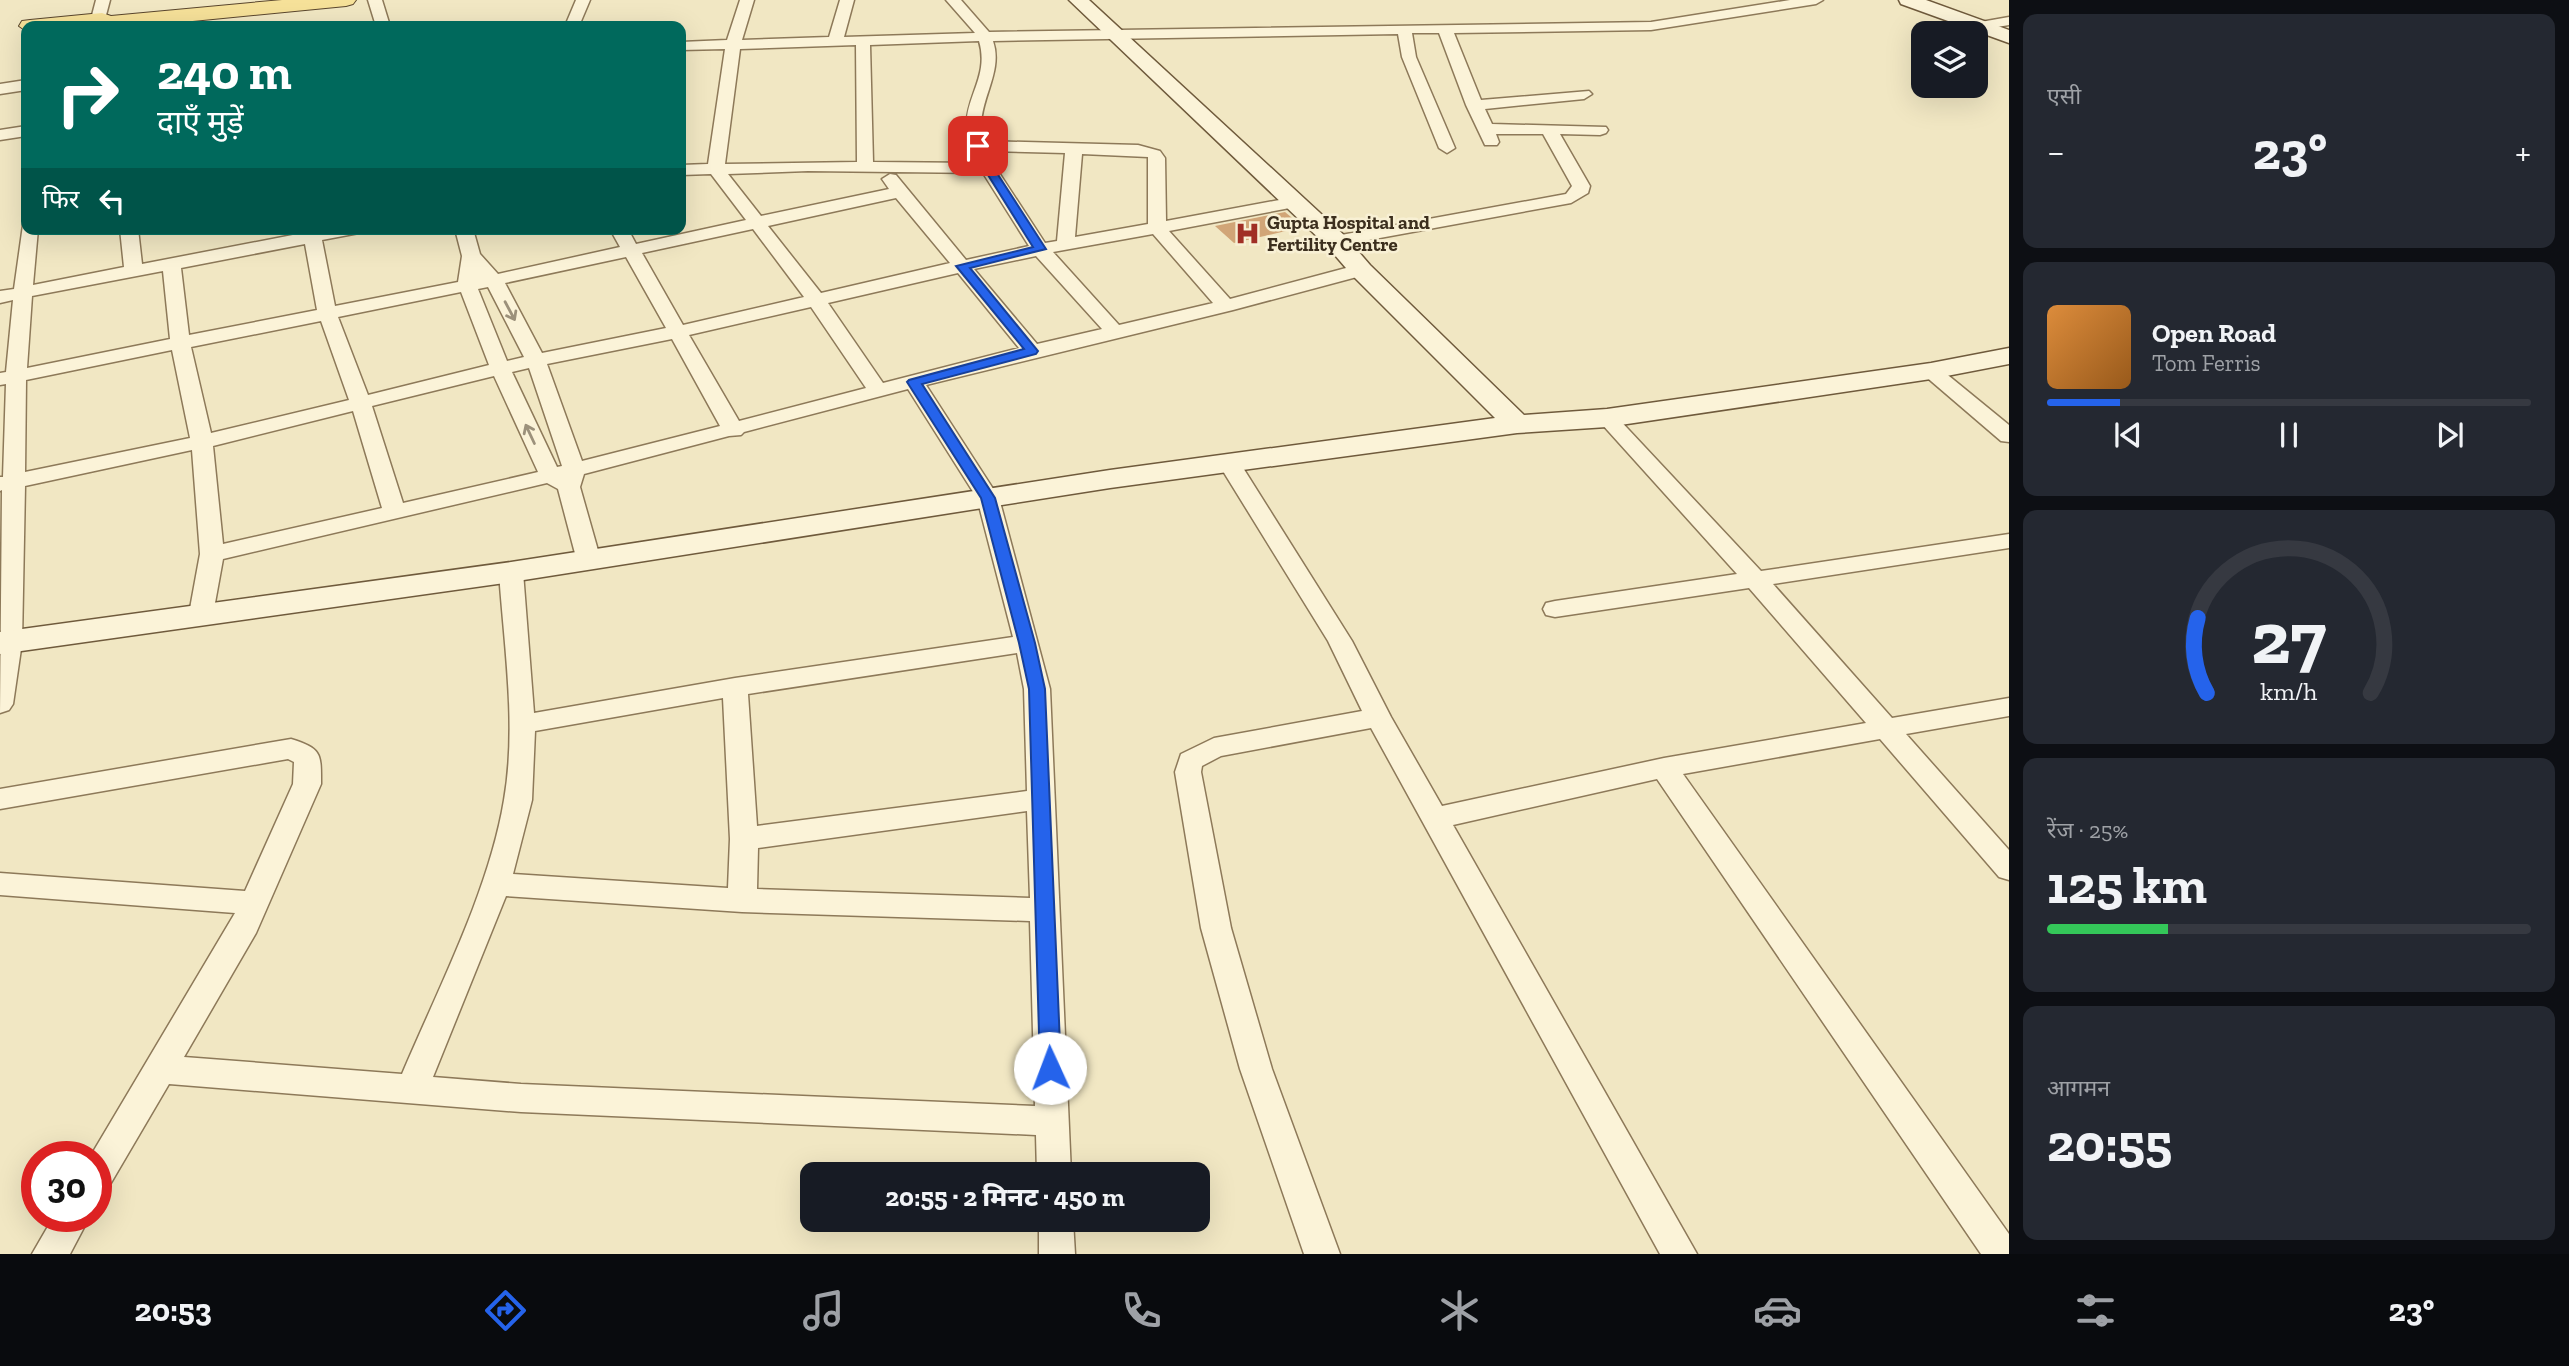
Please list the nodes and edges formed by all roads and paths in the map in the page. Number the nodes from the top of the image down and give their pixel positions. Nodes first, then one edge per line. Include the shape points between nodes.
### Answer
1 (285, 0) edge
2 (346, 0) edge
3 (375, 0) edge
4 (583, 0) edge
5 (747, 0) edge
6 (847, 0) edge
7 (953, 0) edge
8 (1078, 0) edge
9 (1816, 0) edge
10 (1908, 0) edge
11 (93, 15) edge
12 (63, 21) edge
13 (381, 21) edge
14 (574, 21) edge
15 (1966, 21) edge
16 (2009, 21) edge
17 (1988, 25) edge
18 (1404, 29) junction
19 (1445, 29) junction
20 (1988, 29) edge
21 (1111, 33) junction
22 (985, 37) junction
23 (2009, 37) edge
24 (863, 42) junction
25 (835, 43) junction
26 (733, 45) junction
27 (686, 46) edge
28 (21, 86) edge
29 (0, 89) edge
30 (1584, 94) dead end
31 (1474, 105) junction
32 (1549, 130) junction
33 (1600, 131) dead end
34 (21, 132) edge
35 (0, 135) edge
36 (978, 146) junction
37 (1074, 148) junction
38 (1447, 148) dead end
39 (873, 167) junction
40 (988, 167) junction
41 (716, 169) junction
42 (686, 170) edge
43 (898, 191) junction
44 (1294, 202) junction
45 (759, 224) junction
46 (1157, 228) junction
47 (29, 235) edge
48 (130, 235) edge
49 (303, 235) edge
50 (312, 235) edge
51 (466, 235) edge
52 (622, 235) edge
53 (1336, 240) junction
54 (1066, 244) junction
55 (1040, 249) junction
56 (630, 250) junction
57 (471, 256) junction
58 (171, 264) junction
59 (962, 266) junction
60 (1361, 270) junction
61 (134, 271) junction
62 (494, 280) junction
63 (467, 285) junction
64 (24, 292) junction
65 (0, 297) edge
66 (817, 301) junction
67 (1226, 306) junction
68 (327, 312) junction
69 (1114, 331) junction
70 (676, 332) junction
71 (180, 342) junction
72 (1032, 351) junction
73 (2009, 356) edge
74 (536, 359) junction
75 (500, 368) junction
76 (1931, 371) junction
77 (8, 377) edge
78 (914, 382) junction
79 (879, 391) junction
80 (361, 403) junction
81 (1607, 418) junction
82 (1517, 424) junction
83 (734, 430) junction
84 (2009, 436) edge
85 (202, 442) junction
86 (1229, 463) junction
87 (564, 478) junction
88 (8, 483) edge
89 (988, 498) junction
90 (394, 511) junction
91 (2009, 541) edge
92 (212, 554) junction
93 (589, 561) junction
94 (511, 572) junction
95 (1755, 579) junction
96 (1555, 609) dead end
97 (201, 614) junction
98 (5, 642) edge
99 (1027, 643) junction
100 (735, 687) junction
101 (0, 704) edge
102 (2009, 707) edge
103 (1378, 717) junction
104 (522, 724) junction
105 (1886, 729) junction
106 (1664, 768) junction
107 (0, 799) edge
108 (1042, 799) junction
109 (1435, 818) junction
110 (744, 839) junction
111 (2009, 869) edge
112 (0, 884) edge
113 (496, 884) junction
114 (742, 900) junction
115 (254, 903) junction
116 (1045, 910) junction
117 (160, 1069) junction
118 (412, 1089) junction
119 (1052, 1121) junction
120 (112, 1150) edge
121 (1054, 1162) edge
122 (63, 1232) edge
123 (1056, 1232) edge
124 (50, 1254) edge
125 (1057, 1254) edge
126 (1322, 1254) edge
127 (1679, 1254) edge
128 (2002, 1254) edge

1 - 11 main road
2 - 11 main road
3 - 13 street
4 - 14 street
5 - 26 street
6 - 25 street
7 - 22 street
8 - 21 street
9 - 19 street via 1651,26
10 - 15 street
11 - 12 main road
16 - 17 street
18 - 19 street
18 - 21 street
18 - 38 street via 1409,57
19 - 31 street
20 - 23 street
21 - 22 street
21 - 44 street
22 - 24 street
22 - 36 street via 990,56 974,112
24 - 25 street
24 - 39 street
25 - 26 street
26 - 27 street
26 - 41 street
28 - 29 street
30 - 31 street
31 - 32 street via 1487,135
32 - 33 street
32 - 53 street via 1581,186 1571,198
34 - 35 street
36 - 37 street
36 - 40 street
37 - 46 street via 1154,154
37 - 54 street
39 - 40 street
39 - 41 street
39 - 43 street
40 - 55 street
41 - 42 street
41 - 45 street
43 - 45 street
43 - 59 street
44 - 46 street
44 - 53 street
45 - 56 street
45 - 66 street
46 - 54 street
46 - 67 street
47 - 64 street
48 - 61 street
49 - 58 street
50 - 68 street
51 - 57 street
52 - 56 street
53 - 60 street
54 - 55 street
55 - 59 street
55 - 69 street
56 - 62 street
56 - 70 street
57 - 62 street
57 - 63 street
58 - 61 street
58 - 71 street
59 - 66 street
59 - 72 street
60 - 67 street
60 - 82 street
61 - 64 street
62 - 63 street
62 -> 74 street
63 - 68 street
63 - 75 street
64 - 65 street
64 - 77 street
66 - 70 street
66 - 79 street
67 - 69 street
68 - 71 street
68 - 80 street
69 - 72 street
70 - 74 street
70 - 83 street
71 - 77 street
71 - 85 street
72 - 78 street
73 - 76 street
74 - 75 street
74 - 87 street
75 - 80 street
87 -> 75 street
76 - 81 street
76 - 84 street
77 - 88 street
78 - 79 street
78 - 89 street
79 - 83 street
80 - 85 street
80 - 90 street
81 - 82 street
81 - 95 street
82 - 86 street
83 - 87 street
85 - 88 street
85 - 92 street
86 - 89 street
86 - 103 street via 1340,641
87 - 90 street
87 - 93 street
88 - 98 street
89 - 93 street
89 - 99 street
90 - 92 street
91 - 95 street
92 - 97 street
93 - 94 street
94 - 97 street
94 - 104 street
95 - 96 street
95 - 105 street
97 - 98 street
98 - 101 street
99 - 100 street
99 - 108 street via 1037,689
100 - 104 street
100 - 110 street
102 - 105 street
103 - 109 street
103 - 126 street via 1214,748 1191,761 1188,772 1216,929 1256,1069
104 - 113 street via 517,800
105 - 106 street
105 - 111 street
106 - 109 street
106 - 128 street
107 - 115 street via 291,749 308,757 307,783
108 - 110 street
108 - 116 street
109 - 127 street
110 - 114 street
112 - 115 street
113 - 114 street
113 - 118 street
114 - 116 street
115 - 117 street
116 - 119 street
117 - 118 street
117 - 120 street
118 - 119 street via 521,1098
119 - 121 street
122 - 124 street
123 - 125 street

